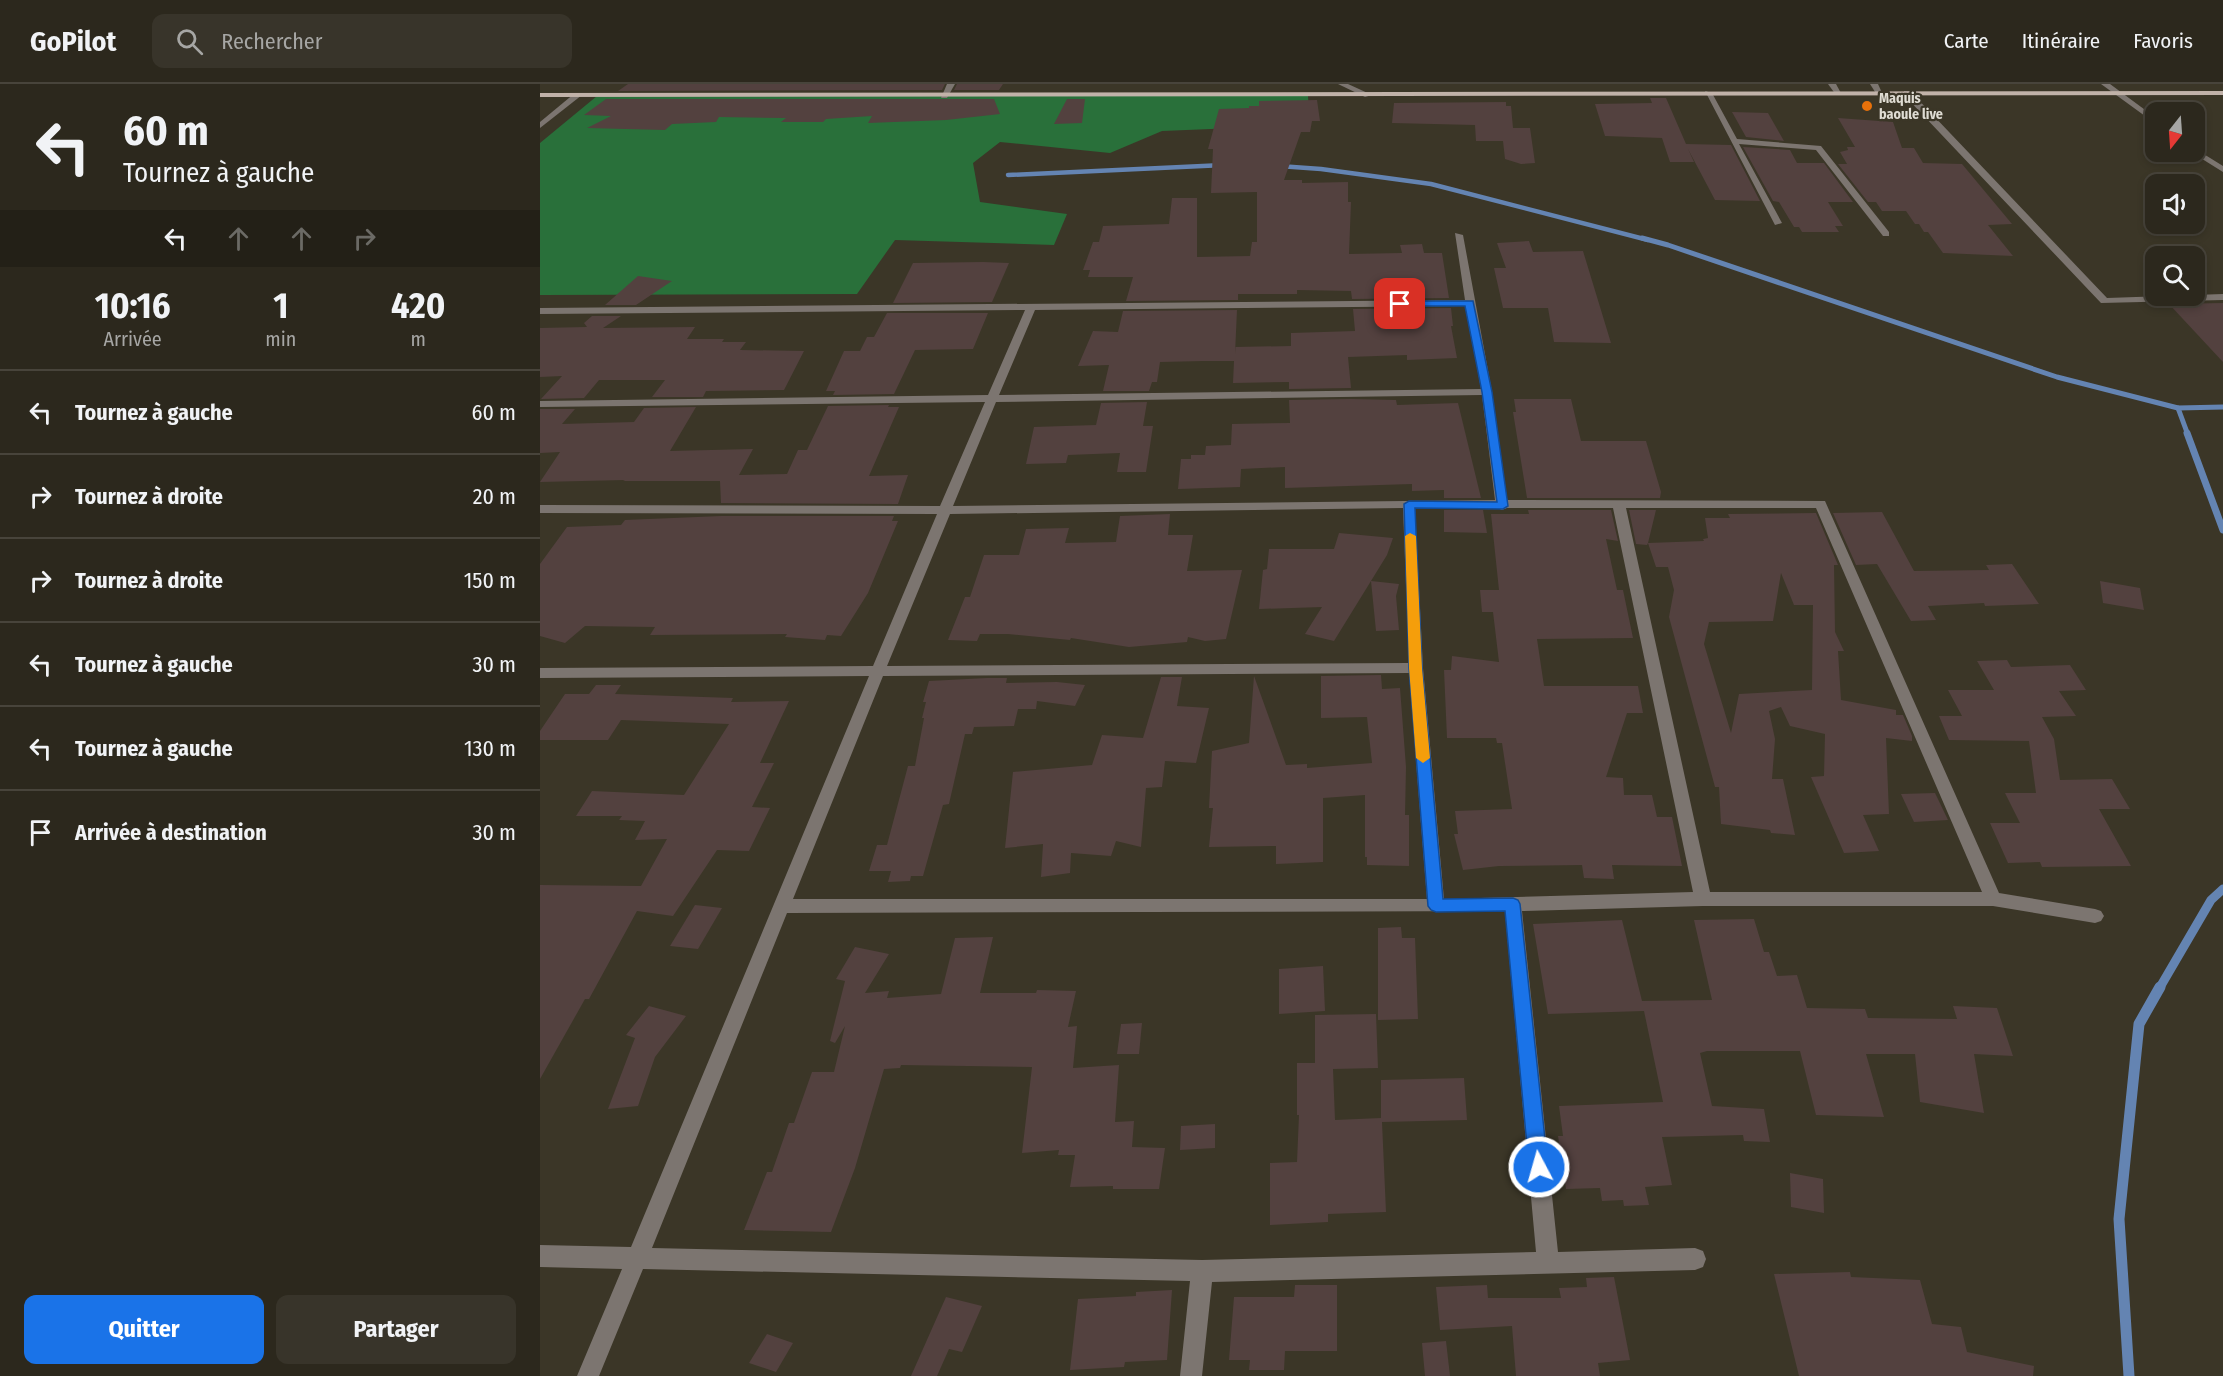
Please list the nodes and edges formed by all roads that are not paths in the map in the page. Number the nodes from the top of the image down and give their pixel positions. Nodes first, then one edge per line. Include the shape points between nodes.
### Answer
1 (951, 84) edge
2 (1342, 84) edge
3 (1832, 84) edge
4 (1874, 84) edge
5 (2105, 84) edge
6 (1708, 93) junction
7 (1839, 93) junction
8 (1880, 93) junction
9 (1907, 93) junction
10 (2114, 93) junction
11 (2223, 93) edge
12 (1368, 94) junction
13 (540, 95) edge
14 (578, 95) junction
15 (944, 96) junction
16 (2145, 114) edge
17 (540, 126) edge
18 (1734, 141) junction
19 (2205, 158) edge
20 (2223, 170) edge
21 (1778, 224) dead end
22 (1886, 234) dead end
23 (1458, 235) dead end
24 (2223, 297) edge
25 (1469, 303) junction
26 (1031, 307) junction
27 (540, 310) edge
28 (1487, 392) junction
29 (992, 398) junction
30 (540, 404) edge
31 (1409, 504) junction
32 (1503, 506) junction
33 (1619, 506) junction
34 (540, 510) edge
35 (944, 510) junction
36 (1416, 668) junction
37 (877, 671) junction
38 (540, 673) edge
39 (1703, 898) junction
40 (1993, 899) junction
41 (1513, 904) junction
42 (783, 906) junction
43 (1436, 906) junction
44 (2095, 916) dead end
45 (540, 1256) edge
46 (637, 1258) junction
47 (1695, 1259) dead end
48 (1548, 1262) junction
49 (1202, 1271) junction
50 (588, 1376) edge
51 (1191, 1376) edge

1 - 15 street
2 - 12 street
3 - 7 street
4 - 8 street
5 - 10 street
6 - 7 main road
6 - 12 main road
6 - 18 street
7 - 8 main road
8 - 9 main road
9 - 10 main road
9 - 24 street via 2104,302
10 - 11 main road
10 - 16 street
12 - 15 main road
13 - 14 main road
14 - 15 main road
14 - 17 street
18 - 21 street
18 - 22 street via 1818,148
19 - 20 street
23 - 25 street
25 - 26 street
25 - 28 street
26 - 27 street
26 - 29 street
28 - 29 street
28 - 32 street
29 - 30 street
29 - 35 street
31 - 32 street
31 - 35 street
31 - 36 street
32 - 33 street
33 - 39 street
33 - 40 street via 1821,504
34 - 35 street
35 - 37 street
36 - 37 street
36 - 43 street
37 - 38 street
37 - 42 street
39 - 40 street
39 - 41 street
40 - 44 street
41 - 43 street
41 - 48 street
42 - 43 street
42 - 46 street
45 - 46 street
46 - 49 street
46 - 50 street
47 - 48 street
48 - 49 street
49 - 51 street

